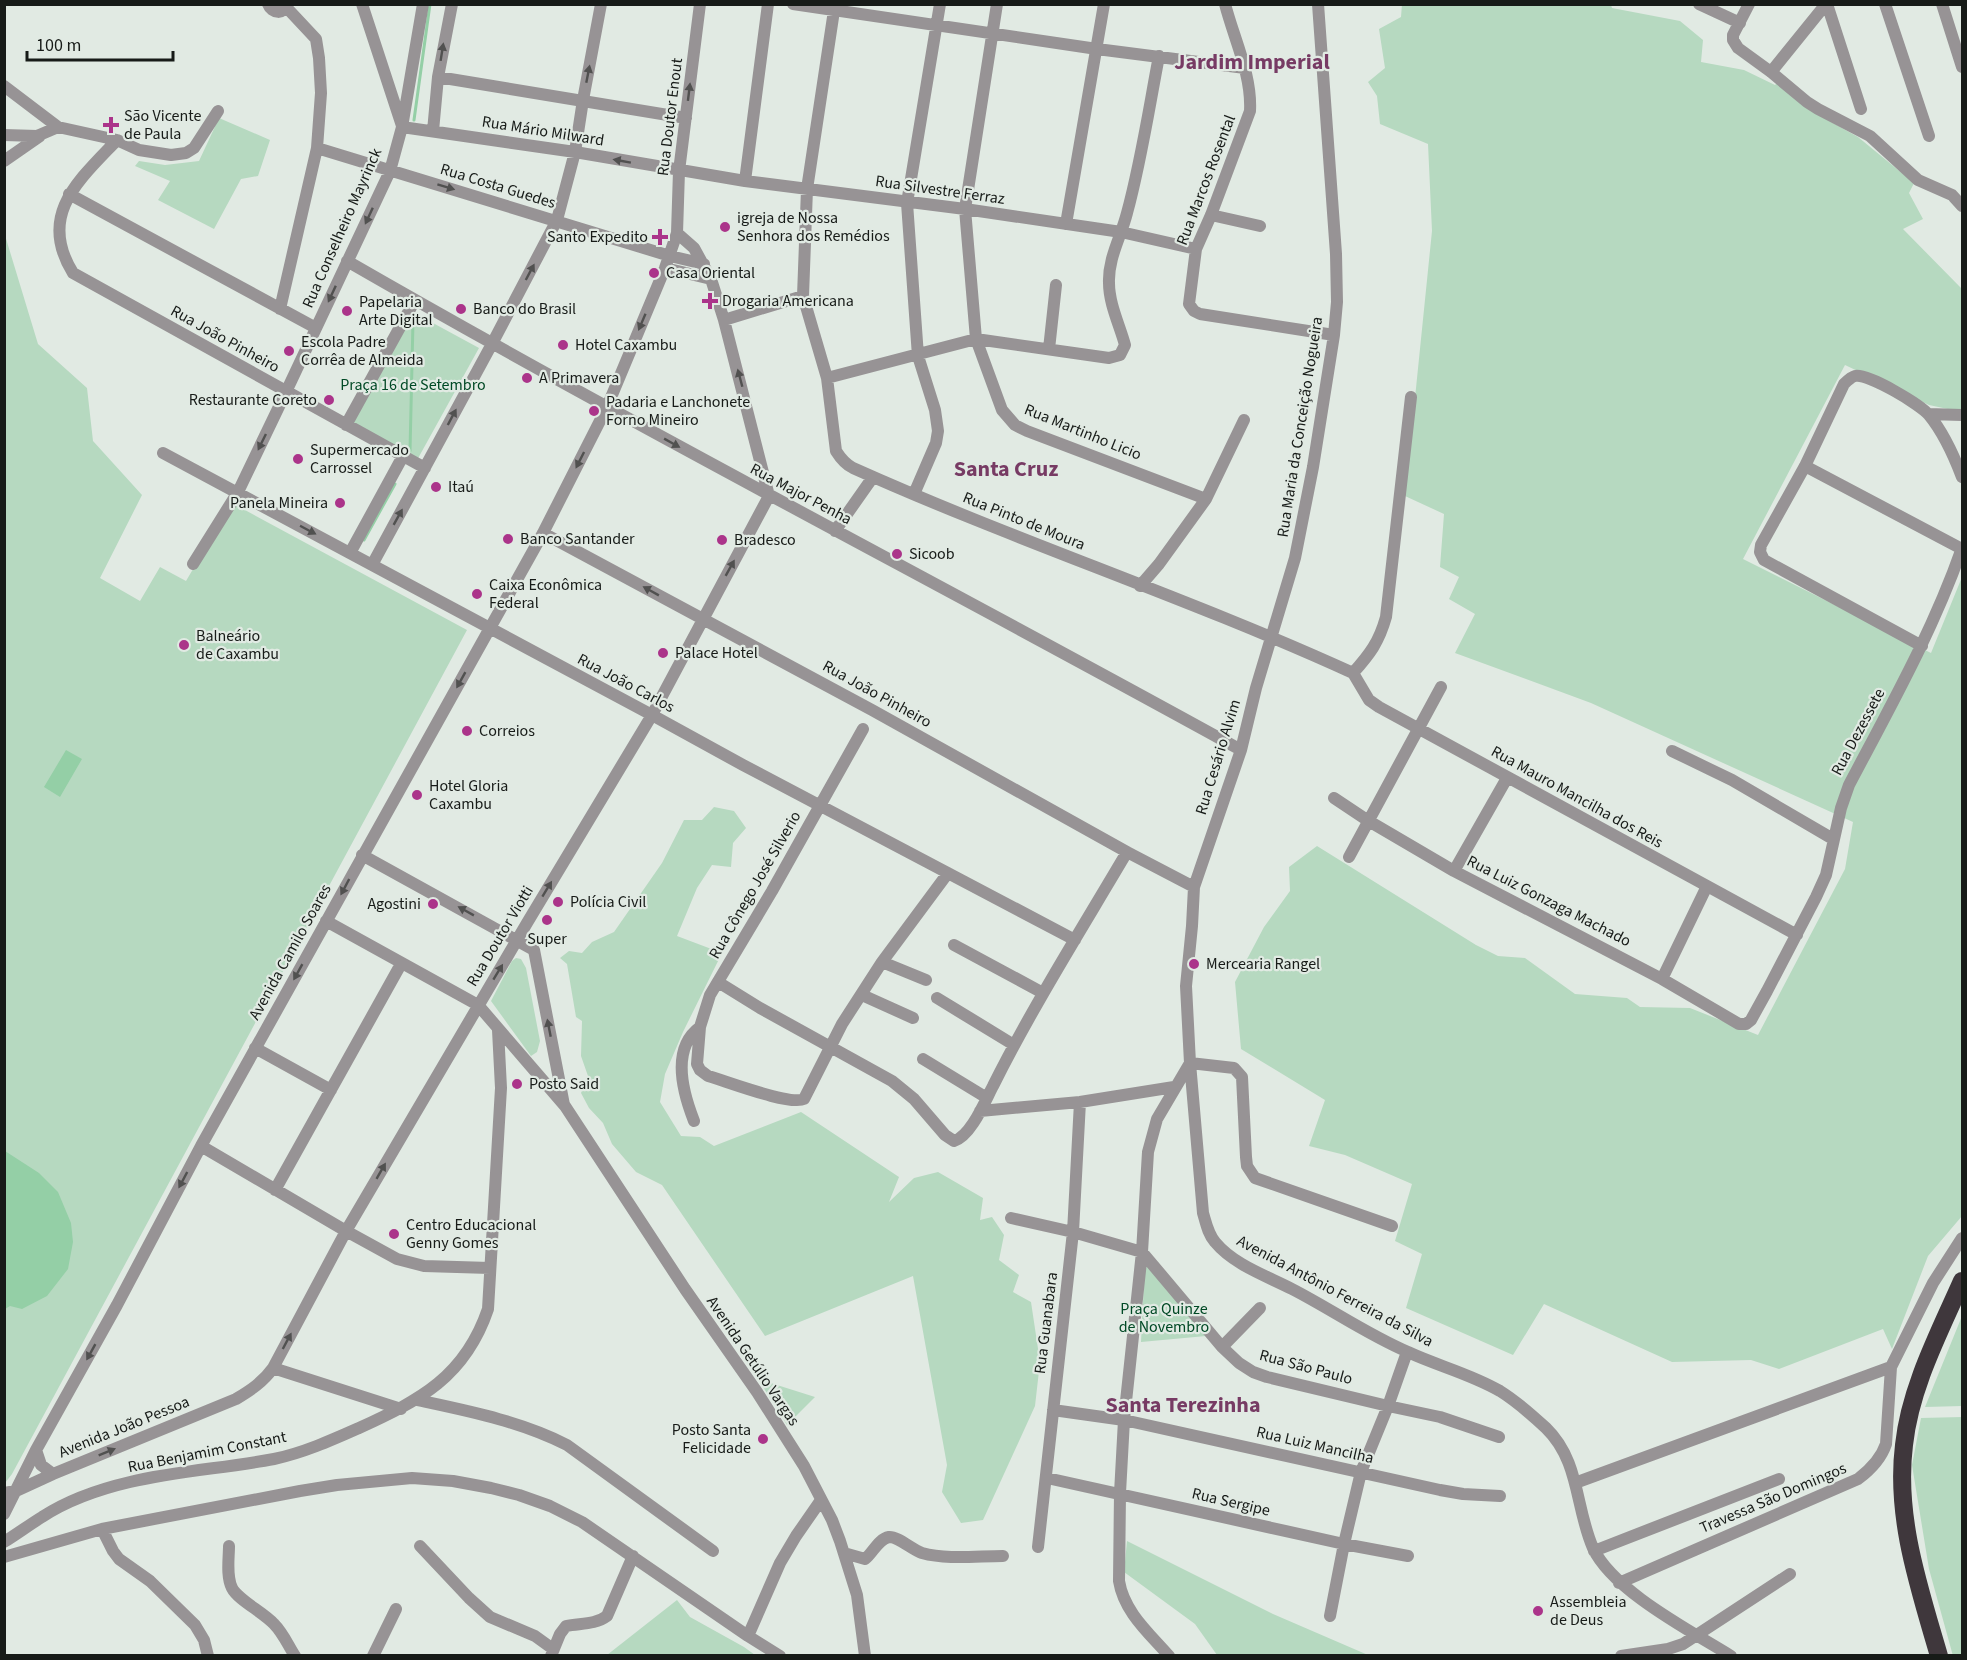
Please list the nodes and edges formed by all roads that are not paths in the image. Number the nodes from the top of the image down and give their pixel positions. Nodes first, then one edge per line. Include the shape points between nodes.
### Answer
1 (268, 4) edge
2 (362, 4) edge
3 (423, 4) edge
4 (452, 4) edge
5 (601, 4) edge
6 (700, 4) edge
7 (768, 4) edge
8 (793, 4) edge
9 (940, 4) edge
10 (997, 4) edge
11 (1104, 4) edge
12 (1225, 4) edge
13 (1318, 4) edge
14 (1699, 4) edge
15 (1749, 4) edge
16 (1827, 4) edge
17 (1885, 4) edge
18 (1942, 4) edge
19 (288, 6) edge
20 (835, 8) edge
21 (1740, 23) junction
22 (937, 24) junction
23 (992, 33) junction
24 (1097, 49) junction
25 (1159, 56) junction
26 (1961, 62) edge
27 (1245, 68) junction
28 (1771, 72) junction
29 (438, 78) junction
30 (4, 86) edge
31 (583, 100) junction
32 (1861, 109) dead end
33 (218, 111) dead end
34 (686, 118) junction
35 (58, 127) junction
36 (402, 128) junction
37 (433, 131) junction
38 (44, 134) junction
39 (4, 135) edge
40 (1929, 136) dead end
41 (117, 140) junction
42 (317, 148) junction
43 (575, 152) junction
44 (4, 161) edge
45 (390, 171) junction
46 (679, 171) junction
47 (745, 181) junction
48 (807, 189) junction
49 (69, 194) junction
50 (907, 202) junction
51 (1962, 206) edge
52 (965, 209) junction
53 (1211, 215) junction
54 (557, 220) junction
55 (1066, 224) junction
56 (1260, 226) dead end
57 (1121, 232) junction
58 (677, 233) junction
59 (1196, 249) junction
60 (347, 261) junction
61 (667, 262) junction
62 (704, 264) junction
63 (711, 279) junction
64 (1056, 285) dead end
65 (803, 296) junction
66 (415, 300) junction
67 (280, 309) junction
68 (724, 320) junction
69 (316, 328) junction
70 (1335, 335) junction
71 (976, 339) junction
72 (493, 342) junction
73 (1049, 349) junction
74 (918, 356) junction
75 (827, 378) junction
76 (286, 392) junction
77 (1411, 397) dead end
78 (607, 407) junction
79 (1928, 414) junction
80 (1962, 415) edge
81 (1244, 420) dead end
82 (346, 425) junction
83 (163, 453) dead end
84 (403, 456) junction
85 (1805, 466) junction
86 (424, 468) junction
87 (873, 477) junction
88 (1962, 477) edge
89 (238, 492) junction
90 (914, 494) junction
91 (769, 496) junction
92 (1206, 498) junction
93 (835, 531) junction
94 (543, 532) junction
95 (1962, 549) edge
96 (350, 553) junction
97 (193, 564) dead end
98 (372, 565) junction
99 (1140, 586) junction
100 (702, 619) junction
101 (489, 629) junction
102 (1273, 637) junction
103 (1922, 646) junction
104 (1353, 673) junction
105 (1441, 687) dead end
106 (652, 715) junction
107 (863, 729) dead end
108 (1418, 729) junction
109 (1241, 750) junction
110 (1672, 750) dead end
111 (1508, 778) junction
112 (1334, 798) dead end
113 (819, 805) junction
114 (1367, 820) junction
115 (1833, 839) junction
116 (1126, 852) junction
117 (362, 855) junction
118 (1349, 857) dead end
119 (1454, 871) junction
120 (948, 873) junction
121 (1707, 886) junction
122 (1194, 887) junction
123 (326, 921) junction
124 (527, 923) junction
125 (1797, 935) junction
126 (517, 939) junction
127 (1074, 940) junction
128 (954, 945) dead end
129 (534, 950) junction
130 (882, 962) junction
131 (401, 964) junction
132 (1662, 979) junction
133 (926, 980) dead end
134 (718, 982) junction
135 (1043, 993) junction
136 (862, 995) junction
137 (937, 998) dead end
138 (478, 1005) junction
139 (913, 1018) dead end
140 (1751, 1020) joint
141 (498, 1028) junction
142 (700, 1028) junction
143 (1014, 1045) junction
144 (830, 1046) junction
145 (255, 1048) junction
146 (554, 1056) junction
147 (923, 1059) dead end
148 (1190, 1063) junction
149 (530, 1066) junction
150 (1174, 1087) junction
151 (331, 1090) junction
152 (987, 1098) junction
153 (1080, 1102) junction
154 (565, 1106) junction
155 (980, 1111) junction
156 (694, 1121) dead end
157 (201, 1146) junction
158 (275, 1190) junction
159 (1011, 1218) dead end
160 (1392, 1226) dead end
161 (346, 1232) junction
162 (1073, 1232) junction
163 (1962, 1238) edge
164 (1142, 1252) junction
165 (490, 1268) junction
166 (1962, 1281) edge
167 (1260, 1308) dead end
168 (1222, 1347) junction
169 (1407, 1352) junction
170 (1891, 1367) junction
171 (273, 1368) junction
172 (254, 1388) joint
173 (417, 1400) junction
174 (1388, 1406) junction
175 (401, 1408) junction
176 (1053, 1410) junction
177 (1124, 1419) junction
178 (1499, 1437) dead end
179 (36, 1450) junction
180 (1361, 1472) junction
181 (53, 1474) junction
182 (1047, 1478) junction
183 (1779, 1479) dead end
184 (1575, 1483) junction
185 (10, 1492) edge
186 (1120, 1493) junction
187 (1500, 1496) dead end
188 (821, 1500) junction
189 (4, 1514) edge
190 (102, 1529) junction
191 (4, 1542) edge
192 (1344, 1544) junction
193 (229, 1545) dead end
194 (420, 1546) dead end
195 (1038, 1547) dead end
196 (713, 1551) dead end
197 (1594, 1551) junction
198 (844, 1553) junction
199 (1003, 1556) dead end
200 (1408, 1556) dead end
201 (4, 1557) edge
202 (633, 1557) junction
203 (1790, 1574) dead end
204 (1618, 1583) junction
205 (396, 1609) dead end
206 (1330, 1616) dead end
207 (1695, 1635) junction
208 (748, 1636) junction
209 (551, 1654) edge
210 (208, 1656) edge
211 (295, 1656) edge
212 (373, 1656) edge
213 (780, 1656) edge
214 (865, 1656) edge
215 (1169, 1656) edge
216 (1621, 1656) edge
217 (1731, 1656) edge
218 (1939, 1656) edge

1 - 19 street via 278,13
2 - 36 street
3 - 36 street, Rua Conselheiro Mayrinck
29 -> 4 street
31 -> 5 street
34 -> 6 street, Rua Doutor Enout
7 - 47 street
8 - 20 street
9 - 22 street
10 - 23 street, Rua Martinho Licio
11 - 24 street
12 - 27 street, Rua Marcos Rosental
13 - 70 street, Rua Maria da Conceição Nogueira via 1336,254
14 - 21 street
15 - 21 street
16 - 28 street
16 - 32 street
17 - 40 street
18 - 26 street
19 - 42 street via 318,47 321,93
20 - 22 street
20 - 48 street, Rua Pinto de Moura
21 - 28 street via 1733,35 1738,48
22 - 23 street
22 - 50 street
23 - 24 street
23 - 52 street, Rua Martinho Licio
24 - 25 street
24 - 55 street
25 - 27 street
25 - 57 street
27 - 53 street, Rua Marcos Rosental via 1250,111
28 - 51 street via 1818,109 1870,136 1918,180 1952,195
29 - 31 street
29 - 37 street
30 - 35 street
31 - 34 street
31 - 43 street
33 - 41 street via 194,148 186,153 139,150
34 - 46 street, Rua Doutor Enout
35 - 38 street
35 - 41 street
36 - 37 street, Rua Mário Milward
36 - 45 street, Rua Conselheiro Mayrinck
37 - 43 street, Rua Mário Milward
38 - 39 street
38 - 44 street
41 - 49 street
42 - 45 street, Rua Costa Guedes
42 - 67 street
46 -> 43 street, Rua Mário Milward
43 - 54 street
45 -> 54 street, Rua Costa Guedes
45 -> 60 street, Rua Conselheiro Mayrinck
46 - 47 street, Rua Silvestre Ferraz
46 - 58 street, Rua Doutor Enout
47 - 48 street, Rua Silvestre Ferraz
48 - 50 street, Rua Silvestre Ferraz
48 - 65 street, Rua Pinto de Moura
49 - 67 street
49 - 76 street, Rua João Pinheiro via 60,235 63,254 73,273
50 - 52 street, Rua Silvestre Ferraz
50 - 74 street
52 - 55 street, Rua Silvestre Ferraz
52 - 71 street, Rua Martinho Licio
53 - 56 street
53 - 59 street, Rua Marcos Rosental
54 - 61 street, Rua Costa Guedes
72 -> 54 street
55 - 57 street, Rua Silvestre Ferraz
57 - 59 street, Rua Silvestre Ferraz
57 - 73 street via 1112,256 1109,285 1125,345 1120,355 1109,358
58 - 61 street, Rua Doutor Enout
58 - 62 street
59 - 70 street, Rua Marcos Rosental via 1189,299 1191,308 1200,314
60 - 66 street, Rua Major Penha
60 -> 69 street, Rua Conselheiro Mayrinck
61 - 62 street
61 - 63 street
61 -> 78 street, Avenida Camilo Soares
62 - 63 street
63 - 68 street
64 - 73 street
65 - 68 street
65 - 75 street, Rua Pinto de Moura
66 - 72 street, Rua Major Penha
66 - 82 street
67 - 69 street
91 -> 68 street
69 - 76 street, Rua Conselheiro Mayrinck
70 - 102 street, Rua Maria da Conceição Nogueira via 1302,528
71 - 73 street
71 - 74 street
71 - 92 street, Rua Martinho Licio via 1002,410 1015,425
72 - 78 street, Rua Major Penha
86 -> 72 street
74 - 75 street
74 - 90 street via 938,431
75 - 87 street, Rua Pinto de Moura via 836,452 846,464
76 - 82 street, Rua João Pinheiro
76 -> 89 street, Rua Conselheiro Mayrinck
77 - 104 street via 1386,617 1375,646
78 -> 91 street, Rua Major Penha
78 -> 94 street, Avenida Camilo Soares
79 - 80 street
79 - 85 street via 1890,388 1855,376 1844,384
79 - 88 street
81 - 92 street
82 - 84 street, Rua João Pinheiro
83 - 89 street, Rua João Carlos
84 - 86 street, Rua João Pinheiro
84 - 96 street
85 - 95 street
85 - 103 street via 1761,545 1764,560
98 -> 86 street
87 - 90 street, Rua Pinto de Moura
87 - 93 street
89 -> 96 street, Rua João Carlos
89 - 97 street, Rua Conselheiro Mayrinck
90 - 99 street, Rua Pinto de Moura
91 - 93 street, Rua Major Penha
100 -> 91 street, Rua Doutor Viotti
92 - 99 street
93 - 109 street, Rua Major Penha
100 -> 94 street, Rua João Pinheiro
94 - 101 street, Avenida Camilo Soares
95 - 103 street, Rua Dezessete
96 - 98 street, Rua João Carlos
98 - 101 street, Rua João Carlos
99 - 102 street, Rua Pinto de Moura
100 - 106 street, Rua Doutor Viotti
100 - 116 street, Rua João Pinheiro
101 - 106 street, Rua João Carlos
101 -> 117 street, Avenida Camilo Soares
102 - 104 street, Rua Pinto de Moura
102 - 109 street, Rua Cesário Alvim
103 - 115 street, Rua Dezessete via 1849,785
104 - 108 street, Rua Mauro Mancilha dos Reis via 1369,700
105 - 108 street
106 - 113 street, Rua João Carlos
124 -> 106 street, Rua Doutor Viotti
107 - 113 street, Rua Cônego José Silverio
108 - 111 street, Rua Mauro Mancilha dos Reis
108 - 114 street
109 - 122 street, Rua Cesário Alvim
110 - 115 street
111 - 119 street
111 - 121 street, Rua Mauro Mancilha dos Reis
112 - 114 street, Rua Luiz Gonzaga Machado
113 - 120 street, Rua João Carlos
113 - 134 street, Rua Cônego José Silverio
114 - 118 street
114 - 119 street, Rua Luiz Gonzaga Machado
115 - 125 street, Rua Dezessete via 1826,875
116 - 122 street, Rua João Pinheiro
116 - 127 street
117 -> 123 street, Avenida Camilo Soares
126 -> 117 street
119 - 132 street, Rua Luiz Gonzaga Machado
120 - 127 street, Rua João Carlos
120 - 130 street
121 - 125 street, Rua Mauro Mancilha dos Reis
121 - 132 street
122 - 148 street, Avenida Antônio Ferreira da Silva via 1186,986
123 - 131 street
123 -> 145 street, Avenida Camilo Soares
124 - 126 street, Rua Doutor Viotti
124 - 129 street
125 - 140 street, Rua Dezessete
126 - 129 street
138 -> 126 street, Rua Doutor Viotti
127 - 135 street
128 - 135 street
146 -> 129 street
130 - 133 street
130 - 136 street
131 - 138 street
131 - 151 street
132 - 140 street, Rua Luiz Gonzaga Machado via 1739,1024
134 - 142 street, Rua Cônego José Silverio via 707,1001
134 - 144 street
135 - 143 street
136 - 139 street
136 - 144 street
137 - 143 street
138 - 141 street
161 -> 138 street, Rua Doutor Viotti
141 - 149 street
141 - 165 street, Rua Benjamim Constant via 501,1088
142 - 144 street, Rua Cônego José Silverio via 700,1070 781,1099 801,1101 808,1094
142 - 156 street via 688,1040 681,1068 684,1095
143 - 152 street
144 - 155 street via 899,1087 951,1139 964,1136
145 - 151 street
145 - 157 street, Avenida Camilo Soares
146 - 149 street via 543,1065
146 - 154 street
147 - 152 street
148 - 150 street
148 - 160 street via 1233,1068 1242,1077 1246,1157 1255,1178
148 - 169 street, Avenida Antônio Ferreira da Silva via 1203,1213 1214,1241 1243,1264
149 - 154 street
150 - 153 street
150 - 164 street via 1157,1119 1148,1152
151 - 158 street
152 - 155 street
153 - 155 street
153 - 162 street, Rua Guanabara
154 - 188 street, Avenida Getúlio Vargas via 757,1392
157 - 158 street
157 -> 179 street, Avenida Camilo Soares
158 - 161 street
159 - 162 street
161 - 165 street via 409,1263
171 -> 161 street, Rua Doutor Viotti
162 - 164 street
162 - 176 street, Rua Guanabara
163 - 170 street, Travessa São Domingos via 1933,1283
164 - 168 street, Rua São Paulo
164 - 177 street
165 - 173 street, Rua Benjamim Constant via 488,1309 475,1338 459,1363
166 - 218 highway via 1919,1385 1904,1443 1905,1523
167 - 168 street
168 - 174 street, Rua São Paulo via 1239,1363 1267,1377
169 - 174 street
169 - 184 street, Avenida Antônio Ferreira da Silva via 1484,1383 1524,1409 1560,1444
170 - 184 street
170 - 204 street, Travessa São Domingos via 1886,1444 1869,1471
171 - 172 street, Rua Doutor Viotti
171 - 175 street
181 -> 172 street, Avenida João Pessoa via 211,1410
173 - 175 street, Rua Benjamim Constant
173 - 196 street via 515,1423 559,1440
174 - 178 street, Rua São Paulo via 1440,1417
174 - 180 street
175 - 191 street, Rua Benjamim Constant via 336,1438 276,1458 161,1476 107,1489 52,1511
176 - 177 street, Rua Luiz Mancilha
176 - 182 street, Rua Guanabara
177 - 180 street, Rua Luiz Mancilha
177 - 186 street
179 - 181 street via 41,1465
179 - 185 street, Avenida Camilo Soares
180 - 187 street, Rua Luiz Mancilha via 1463,1494
180 - 192 street
181 - 185 street, Avenida João Pessoa
182 - 186 street, Rua Sergipe
182 - 195 street, Rua Guanabara
183 - 197 street
184 - 197 street, Avenida Antônio Ferreira da Silva via 1582,1520
185 - 189 street, Avenida Camilo Soares
186 - 192 street, Rua Sergipe
186 - 215 street via 1121,1592 1139,1623
188 - 198 street, Avenida Getúlio Vargas
188 - 208 street via 780,1563
190 - 201 street
190 - 202 street via 309,1489 412,1478 491,1488 550,1506 582,1522
190 - 210 street via 119,1559 160,1590 195,1625
192 - 200 street, Rua Sergipe
192 - 206 street
193 - 211 street via 231,1587 276,1625
194 - 209 street via 490,1617 535,1636
197 - 204 street, Avenida Antônio Ferreira da Silva
198 - 199 street via 865,1559 888,1537 934,1555
198 - 214 street, Avenida Getúlio Vargas via 857,1595
202 - 208 street
202 - 209 street via 607,1616 594,1623 566,1626
203 - 207 street
204 - 207 street, Avenida Antônio Ferreira da Silva
205 - 212 street
207 - 216 street via 1668,1649
207 - 217 street, Avenida Antônio Ferreira da Silva
208 - 213 street

